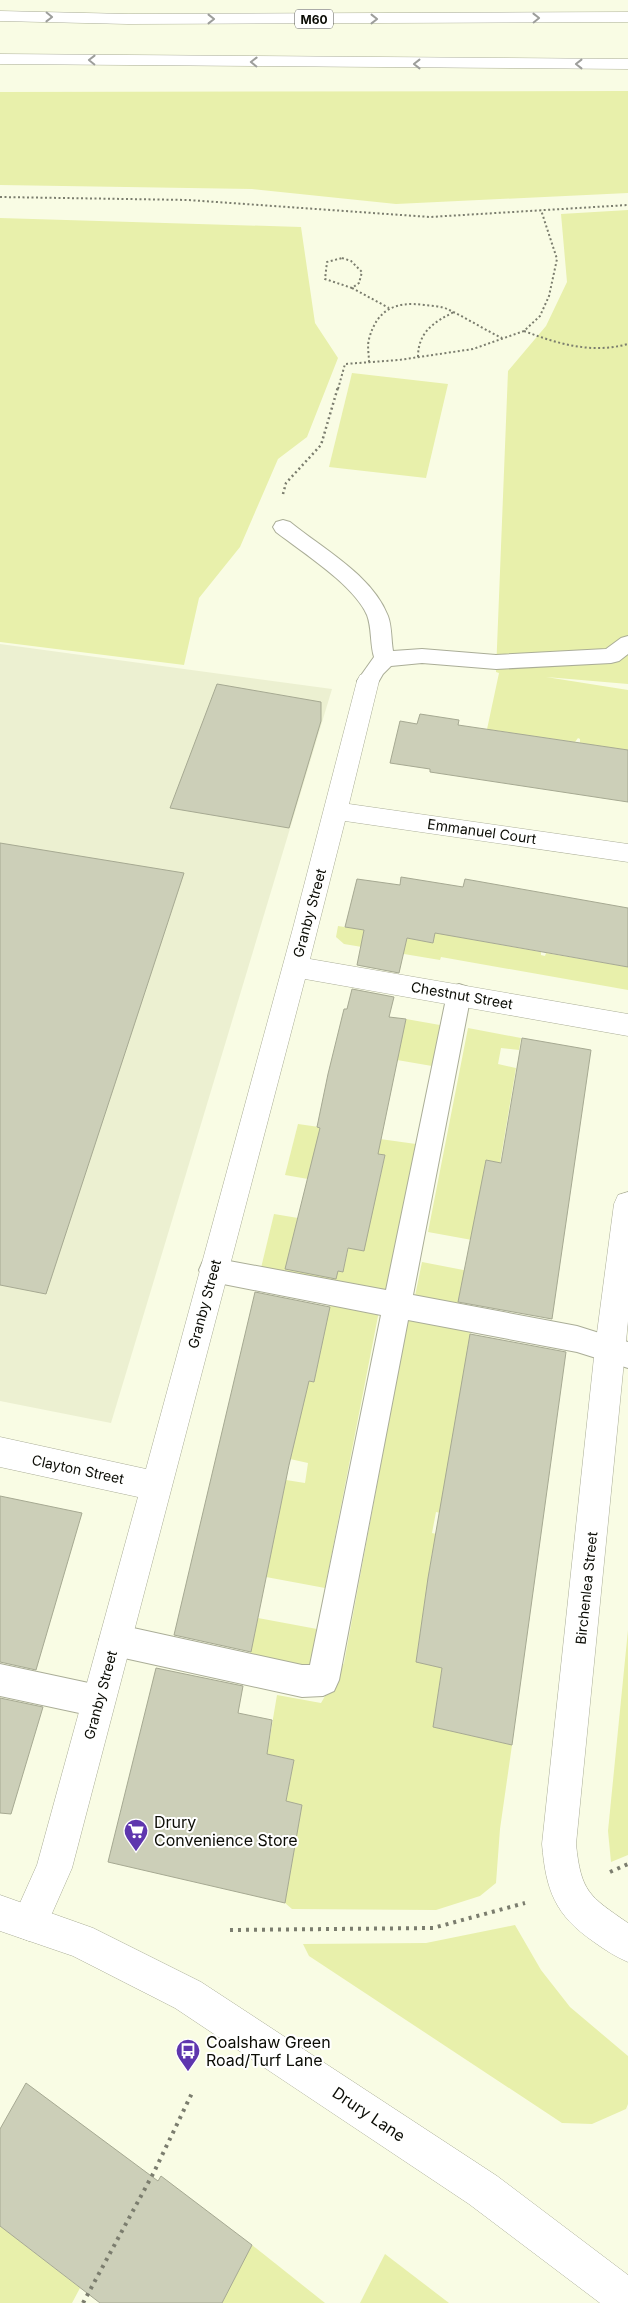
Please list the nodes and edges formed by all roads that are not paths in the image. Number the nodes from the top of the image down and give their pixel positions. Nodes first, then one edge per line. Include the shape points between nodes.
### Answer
1 (0, 16) edge
2 (628, 18) edge
3 (0, 59) edge
4 (628, 64) edge
5 (283, 527) road end
6 (628, 643) edge
7 (376, 670) junction
8 (336, 811) junction
9 (628, 853) edge
10 (295, 967) junction
11 (459, 994) junction
12 (628, 1025) edge
13 (628, 1204) edge
14 (213, 1270) junction
15 (397, 1304) junction
16 (619, 1351) edge
17 (0, 1452) edge
18 (155, 1486) junction
19 (115, 1640) junction
20 (0, 1680) edge
21 (98, 1701) junction
22 (15, 1918) edge
23 (628, 1944) edge
24 (620, 2291) edge

1 -> 2 main road, M60 via 148,19
4 -> 3 main road
5 - 7 lane via 366,595 378,617 380,648
6 - 7 lane via 611,656 496,662 422,656
7 - 8 main road, Granby Street
8 - 9 main road, Emmanuel Court
8 - 10 main road, Granby Street
10 - 11 main road, Chestnut Street
10 - 14 main road, Granby Street
11 - 12 main road, Chestnut Street
11 - 15 lane
13 - 16 main road, Birchenlea Street
14 - 15 lane
14 - 18 main road, Granby Street
15 - 16 lane via 577,1338
15 - 19 lane via 322,1680 302,1681
16 - 23 main road, Birchenlea Street via 559,1844 560,1869 567,1891 578,1909
17 - 18 main road, Clayton Street
18 - 19 main road, Granby Street
19 - 21 main road, Granby Street
20 - 21 lane
21 - 22 main road, Granby Street via 54,1868
22 - 24 main road, Drury Lane via 80,1941 188,1995 483,2190

